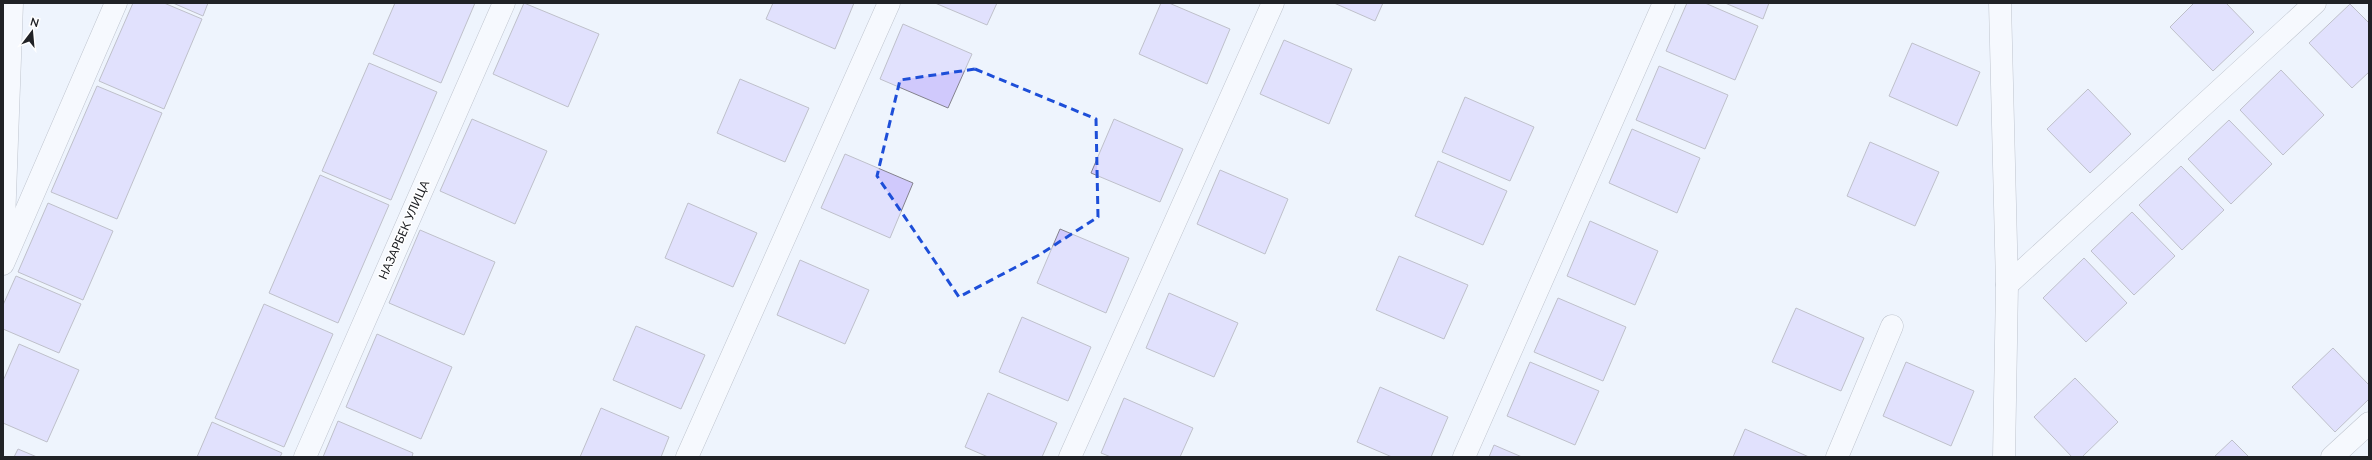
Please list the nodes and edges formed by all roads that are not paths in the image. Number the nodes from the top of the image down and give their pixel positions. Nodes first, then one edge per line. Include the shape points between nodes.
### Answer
1 (12, 3) edge
2 (116, 3) edge
3 (504, 3) edge
4 (889, 3) edge
5 (1273, 3) edge
6 (1664, 3) edge
7 (2000, 3) edge
8 (2315, 3) edge
9 (3, 249) edge
10 (3, 264) edge
11 (2007, 285) junction
12 (1892, 326) dead end
13 (2369, 423) edge
14 (305, 457) edge
15 (687, 457) edge
16 (1070, 457) edge
17 (1464, 457) edge
18 (1837, 457) edge
19 (2004, 457) edge
20 (2332, 457) edge

1 - 9 street
2 - 10 street
3 - 14 street, НАЗАРБЕК УЛИЦА
4 - 15 street
5 - 16 street
6 - 17 street
7 - 11 street
8 - 11 street
11 - 19 street
12 - 18 street
13 - 20 street

